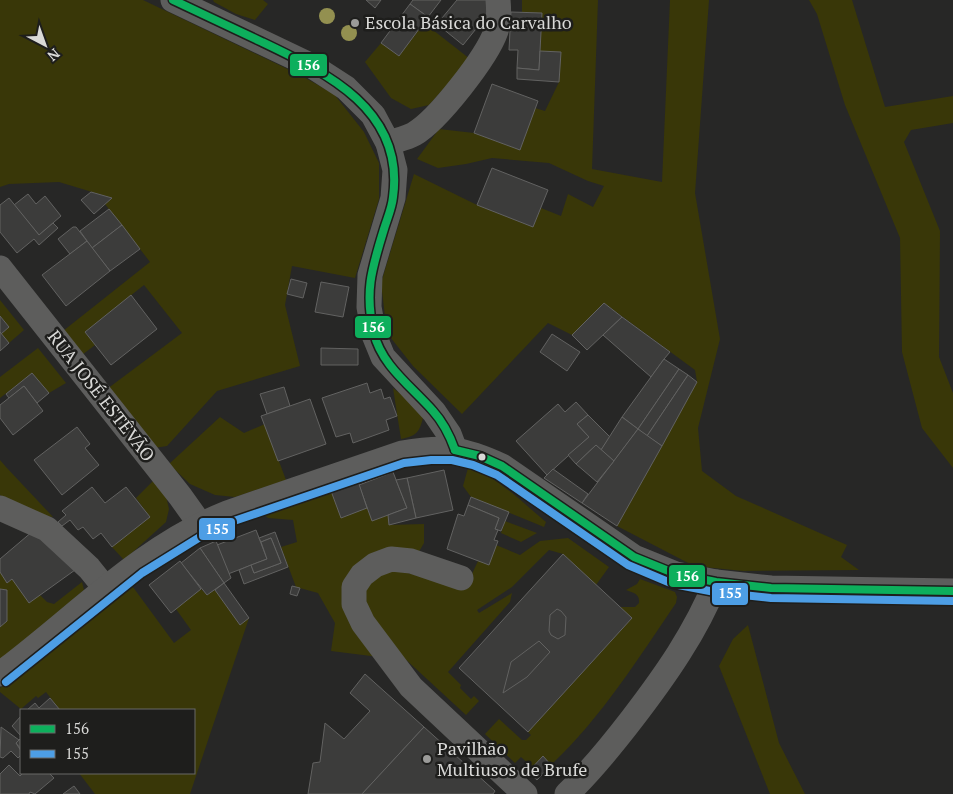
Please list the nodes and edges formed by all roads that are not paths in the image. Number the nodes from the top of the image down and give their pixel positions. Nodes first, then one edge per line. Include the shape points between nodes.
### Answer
1 (173, 0) edge
2 (498, 0) edge
3 (388, 142) junction
4 (0, 268) edge
5 (456, 450) junction
6 (0, 508) edge
7 (200, 524) junction
8 (461, 578) dead end
9 (716, 582) junction
10 (106, 589) junction
11 (953, 591) edge
12 (0, 674) edge
13 (525, 794) edge
14 (567, 794) edge

1 - 3 street via 312,66 346,88 373,115
2 - 3 street via 496,30 468,77 438,114 414,134
3 - 5 street via 395,170 393,198 370,275 369,307 374,335 383,357 434,412
4 - 7 street, RUA JOSÉ ESTÊVÃO
5 - 7 street via 431,448 402,453
5 - 9 street via 502,466 634,556 676,574
6 - 10 street via 48,529
7 - 10 street via 160,548
8 - 13 street via 411,561 391,559 375,565 362,576 354,587 354,604 363,623 411,687
9 - 11 street via 772,588
9 - 14 street via 705,610 683,648 583,779
10 - 12 street

